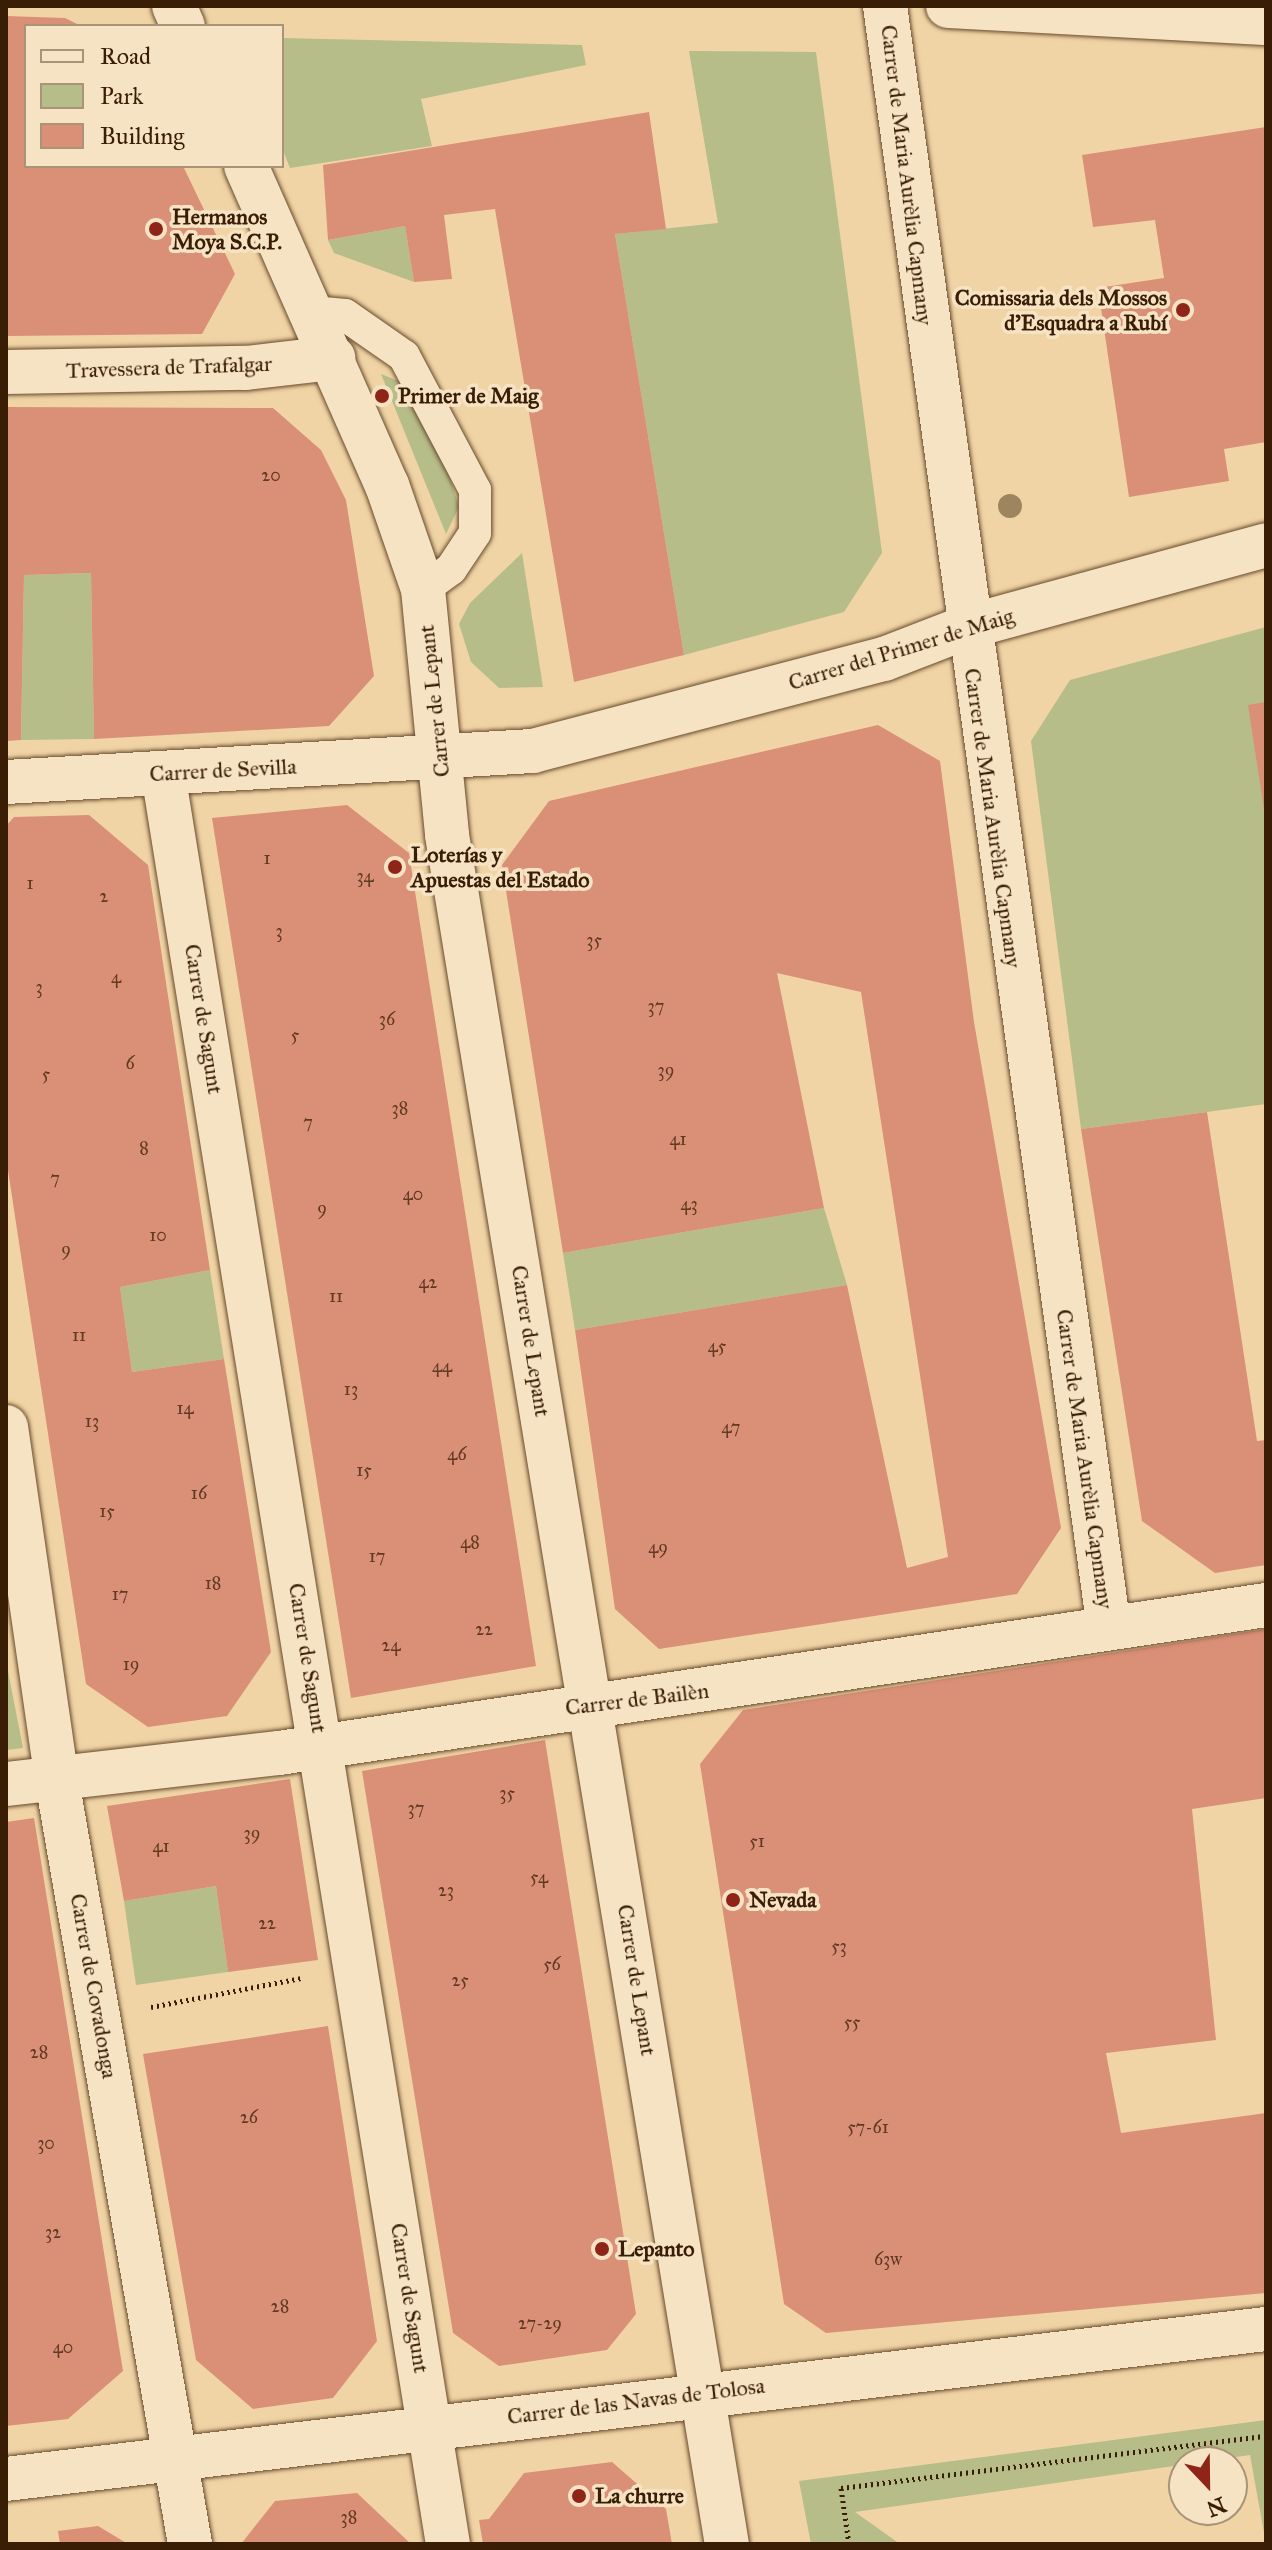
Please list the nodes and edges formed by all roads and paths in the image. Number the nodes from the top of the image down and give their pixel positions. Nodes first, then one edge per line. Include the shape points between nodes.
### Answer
1 (885, 6) edge
2 (948, 6) edge
3 (1266, 23) edge
4 (247, 168) edge
5 (312, 312) junction
6 (333, 358) junction
7 (6, 372) edge
8 (1266, 545) edge
9 (423, 589) junction
10 (967, 627) junction
11 (440, 753) junction
12 (163, 773) junction
13 (6, 782) edge
14 (6, 1427) edge
15 (1266, 1605) edge
16 (1109, 1628) junction
17 (591, 1704) junction
18 (322, 1744) junction
19 (57, 1781) junction
20 (6, 1784) edge
21 (358, 1968) junction
22 (99, 2016) junction
23 (1266, 2329) edge
24 (706, 2392) junction
25 (430, 2427) junction
26 (1266, 2436) edge
27 (175, 2455) junction
28 (6, 2479) edge
29 (190, 2544) edge
30 (448, 2544) edge
31 (727, 2544) edge
32 (849, 2544) edge

1 - 10 street, Carrer de Maria Aurèlia Capmany
2 - 3 street
4 - 5 street, Carrer de Lepant
5 - 6 street, Carrer de Lepant
5 - 9 lane via 345,315 404,356 475,490 475,533 451,569
6 - 7 street, Travessera de Trafalgar via 246,368
6 - 9 street, Carrer de Lepant
8 - 10 street, Carrer del Primer de Maig
9 - 11 street, Carrer de Lepant
10 - 11 street, Carrer del Primer de Maig via 884,659 533,751
10 - 16 street, Carrer de Maria Aurèlia Capmany
11 - 12 street, Carrer de Sevilla
11 - 17 street, Carrer de Lepant
12 - 13 street, Carrer de Sevilla
12 - 18 street, Carrer de Sagunt
14 - 19 street, Carrer de Covadonga
15 - 16 street, Carrer de Bailèn
16 - 17 street, Carrer de Bailèn
17 - 18 street, Carrer de Bailèn
17 - 24 street, Carrer de Lepant
18 - 19 street, Carrer de Bailèn
18 - 21 street, Carrer de Sagunt
19 - 20 street, Carrer de Bailèn
19 - 22 street, Carrer de Covadonga
21 - 22 path
21 - 25 street, Carrer de Sagunt
22 - 27 street, Carrer de Covadonga
23 - 24 street, Carrer de las Navas de Tolosa
24 - 25 street, Carrer de las Navas de Tolosa
24 - 31 street, Carrer de Lepant
25 - 27 street, Carrer de las Navas de Tolosa
25 - 30 street, Carrer de Sagunt
26 - 32 path via 841,2488
27 - 28 street, Carrer de las Navas de Tolosa
27 - 29 street, Carrer de Covadonga

